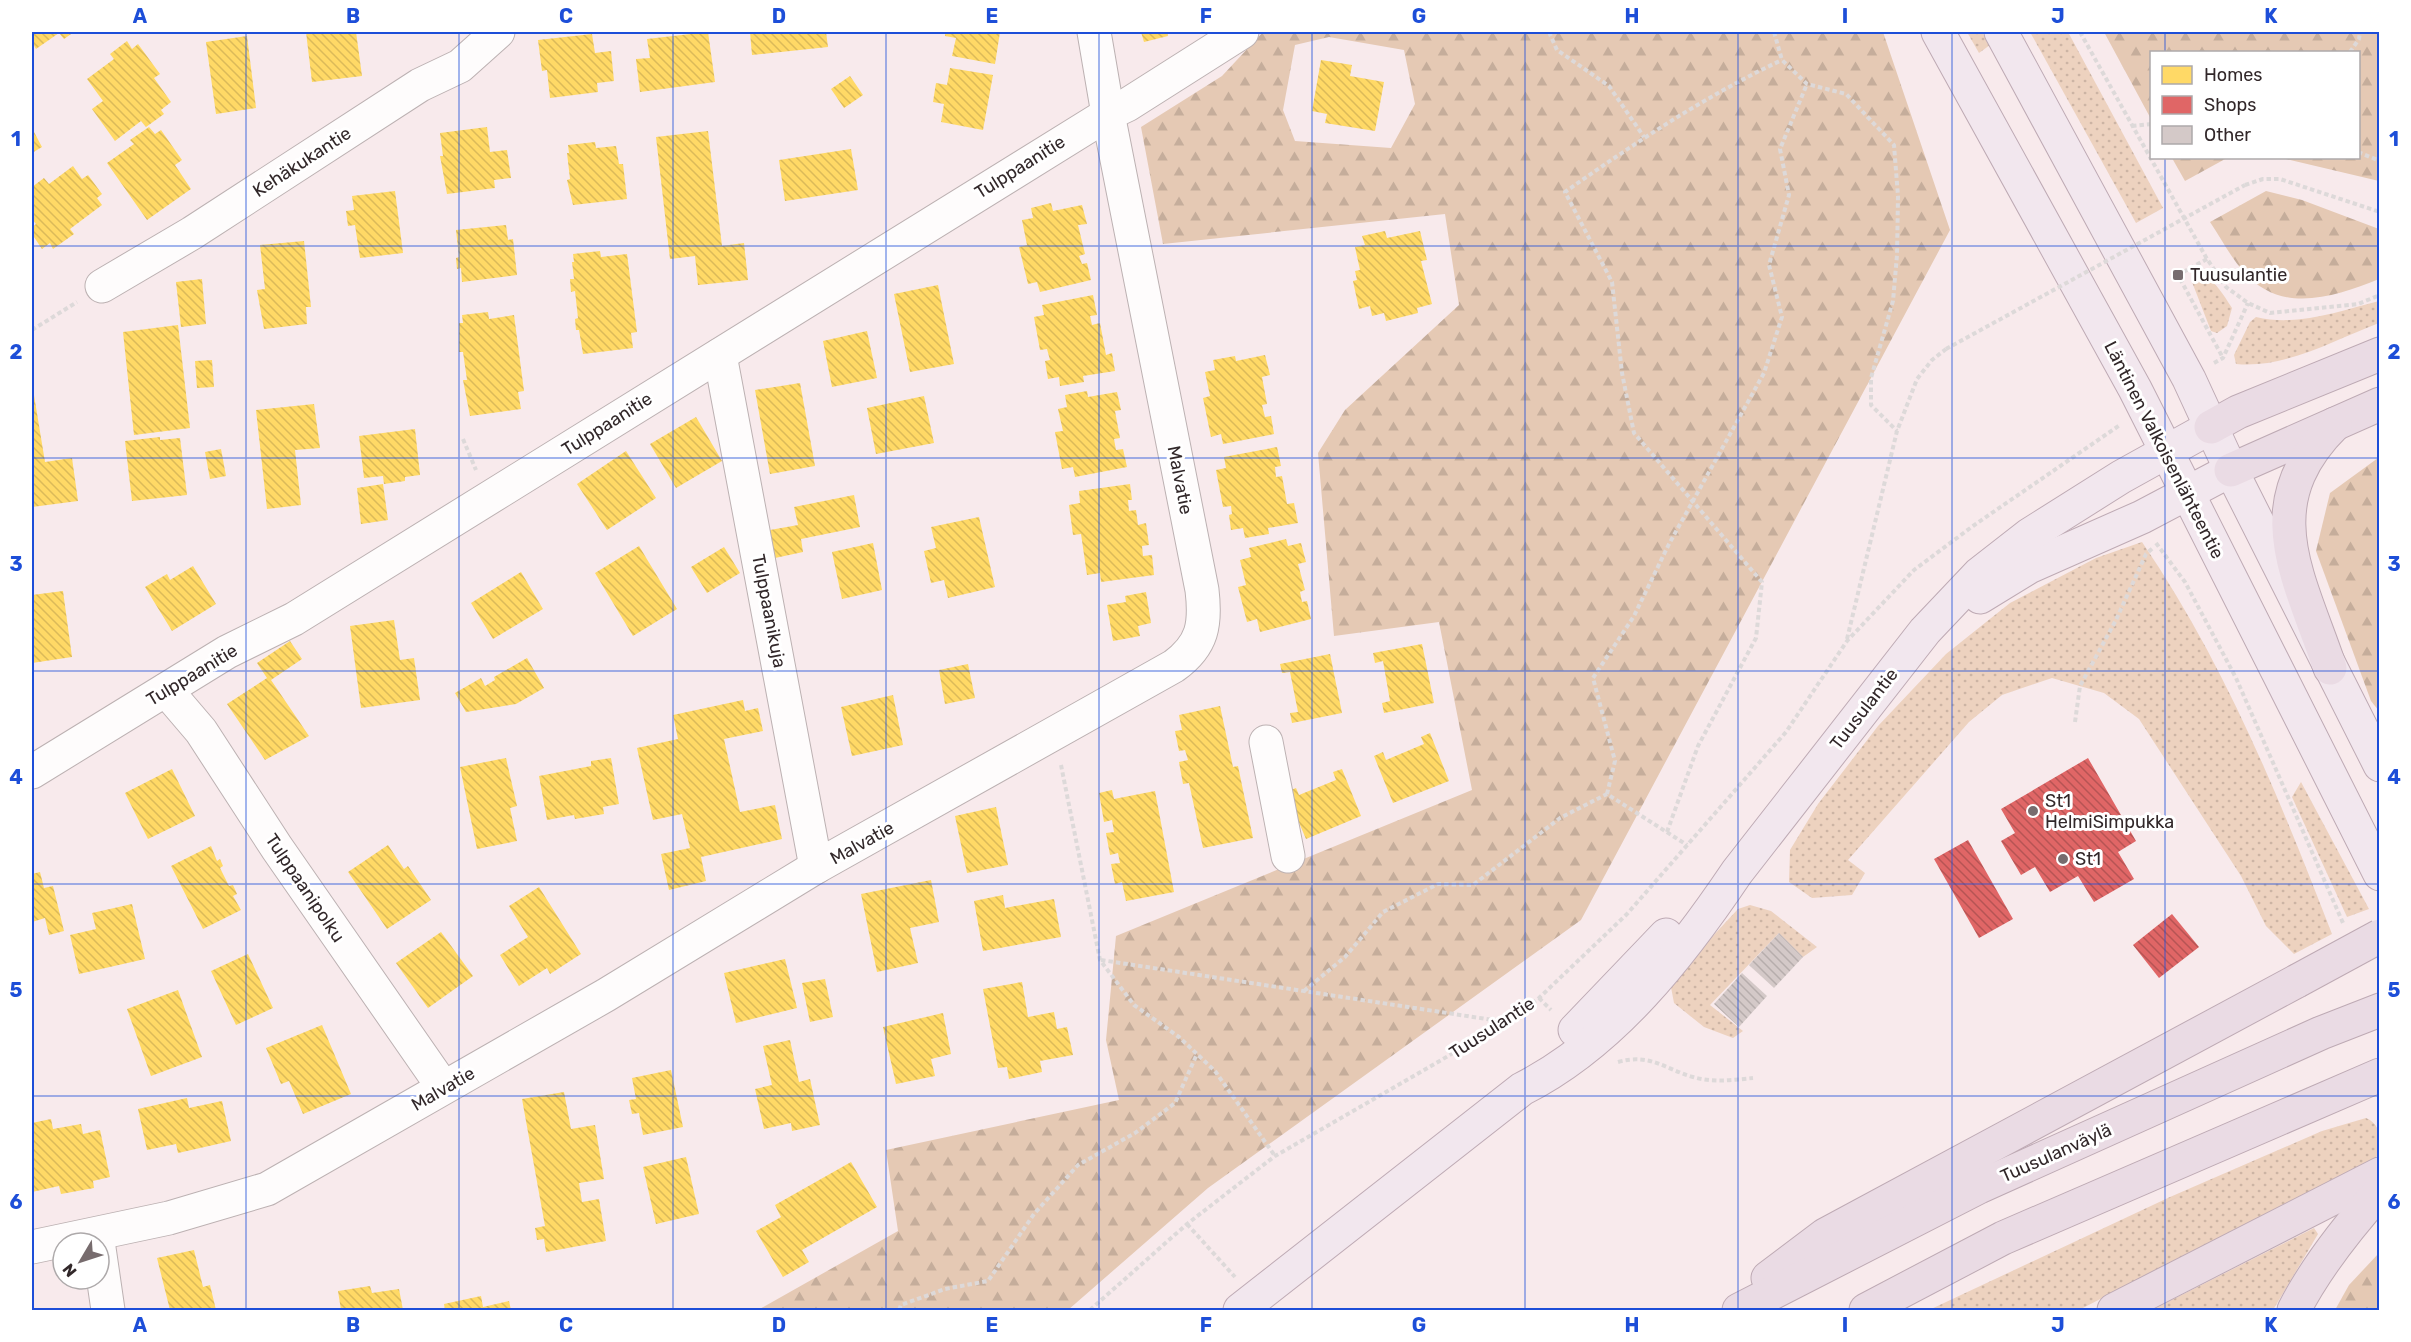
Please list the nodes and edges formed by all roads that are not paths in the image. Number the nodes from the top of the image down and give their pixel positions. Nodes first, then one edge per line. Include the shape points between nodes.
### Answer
1 (498, 32) edge
2 (1094, 32) edge
3 (1938, 32) edge
4 (2001, 32) edge
5 (1224, 37) edge
6 (1108, 114) junction
7 (102, 286) road end
8 (2379, 354) edge
9 (720, 355) junction
10 (2379, 404) edge
11 (2335, 424) junction
12 (2211, 427) junction
13 (2166, 449) junction
14 (2230, 470) junction
15 (2187, 493) junction
16 (1925, 631) junction
17 (2330, 668) junction
18 (166, 690) junction
19 (1266, 742) dead end
20 (2379, 765) edge
21 (32, 772) edge
22 (1288, 856) dead end
23 (816, 867) junction
24 (2379, 874) edge
25 (2379, 936) edge
26 (2379, 1010) edge
27 (2379, 1075) edge
28 (443, 1087) junction
29 (2379, 1174) edge
30 (2379, 1191) edge
31 (111, 1238) edge
32 (51, 1246) edge
33 (32, 1247) edge
34 (105, 1291) edge
35 (1238, 1295) edge
36 (108, 1311) edge
37 (1725, 1311) edge
38 (1739, 1311) edge
39 (1866, 1311) edge
40 (2114, 1311) edge
41 (2294, 1311) edge

1 - 7 street, Kehäkukantie via 460,66 420,85 192,233
2 - 6 street
3 - 13 main road, Läntinen Valkoisenlähteentie
4 - 12 main road via 2189,379
5 - 6 street, Tulppaanitie via 1127,105
6 - 9 street, Tulppaanitie
6 - 23 street, Malvatie via 1205,612 1201,634 1191,654 1174,666
8 - 12 highway
9 - 18 street, Tulppaanitie via 294,619 227,652
9 - 23 street, Tulppaanikuja
10 - 11 highway
11 - 14 highway
11 - 17 highway via 2314,445 2301,466 2287,518 2290,549
12 - 13 main road, Tuusulantie
12 - 14 main road
13 - 15 main road, Läntinen Valkoisenlähteentie
13 - 16 main road, Tuusulantie via 2030,535 1979,574
14 - 15 main road, Tuusulantie
14 - 17 main road
15 - 16 main road, Tuusulantie via 2150,531 2029,567
15 - 24 main road, Läntinen Valkoisenlähteentie
16 - 35 main road, Tuusulantie via 1737,872 1694,906 1579,1040 1522,1089
17 - 20 main road
18 - 21 street, Tulppaanitie
18 - 28 street, Tulppaanipolku via 201,730 277,849
19 - 22 street
23 - 28 street, Malvatie via 606,995
25 - 37 highway, bridge via 1825,1235
26 - 38 highway, Tuusulanväylä via 1979,1187
27 - 39 highway via 2002,1238
28 - 31 street, Malvatie via 267,1189
29 - 40 highway
30 - 41 highway via 2307,1284
32 - 33 street, Malvatie
34 - 36 street

